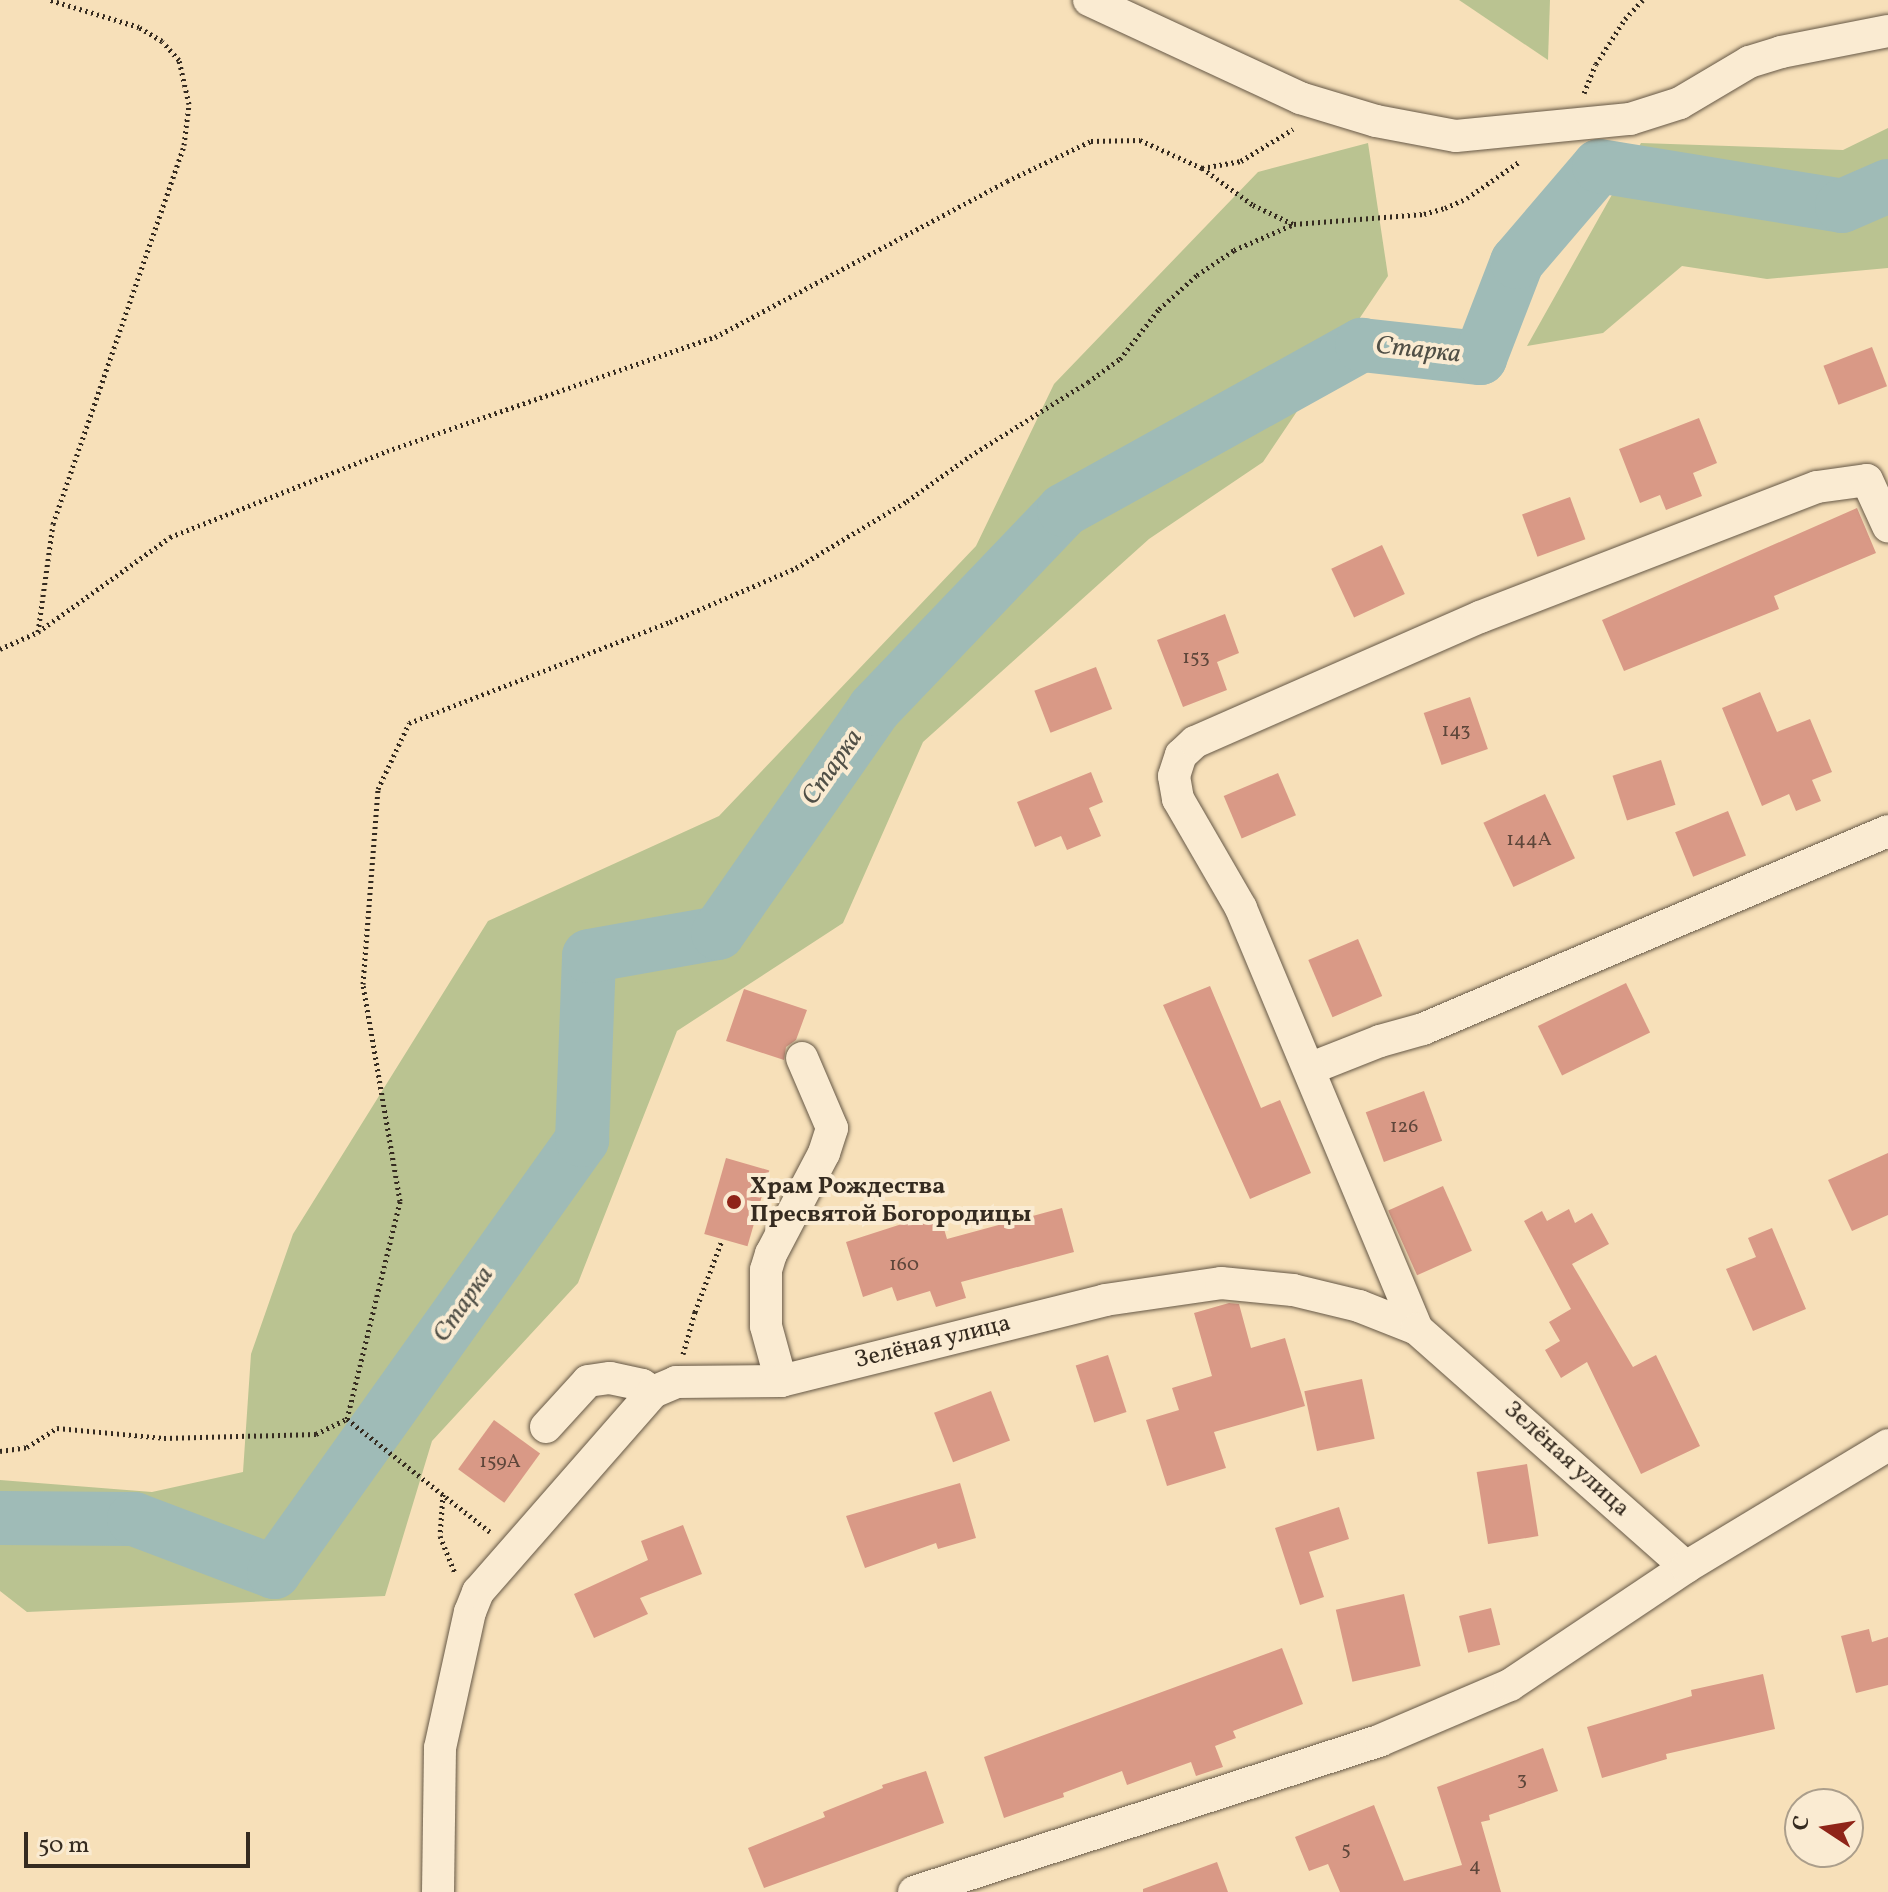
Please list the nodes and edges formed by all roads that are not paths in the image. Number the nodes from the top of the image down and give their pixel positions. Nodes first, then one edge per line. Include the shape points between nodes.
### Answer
1 (1089, 0) edge
2 (1888, 31) edge
3 (1888, 526) edge
4 (1888, 831) edge
5 (802, 1058) dead end
6 (1309, 1069) junction
7 (1417, 1329) junction
8 (781, 1381) junction
9 (664, 1387) junction
10 (546, 1427) dead end
11 (1888, 1445) edge
12 (1686, 1567) junction
13 (438, 1892) edge
14 (914, 1892) edge

1 - 2 street via 1300,98 1376,121 1456,136 1630,119 1680,103 1749,62
3 - 6 street via 1867,480 1817,487 1480,617 1195,742 1181,755 1174,776 1178,799 1241,908
4 - 6 street via 1423,1029
5 - 8 street via 832,1128 766,1270 766,1326
6 - 7 street
7 - 8 street, Зелёная улица via 1293,1290 1221,1283 1105,1300
7 - 12 street, Зелёная улица
8 - 9 street, Зелёная улица
9 - 10 street, Зелёная улица via 610,1378 588,1381
9 - 13 street via 478,1592 440,1748
11 - 12 street
12 - 14 street via 1510,1685 1396,1734

